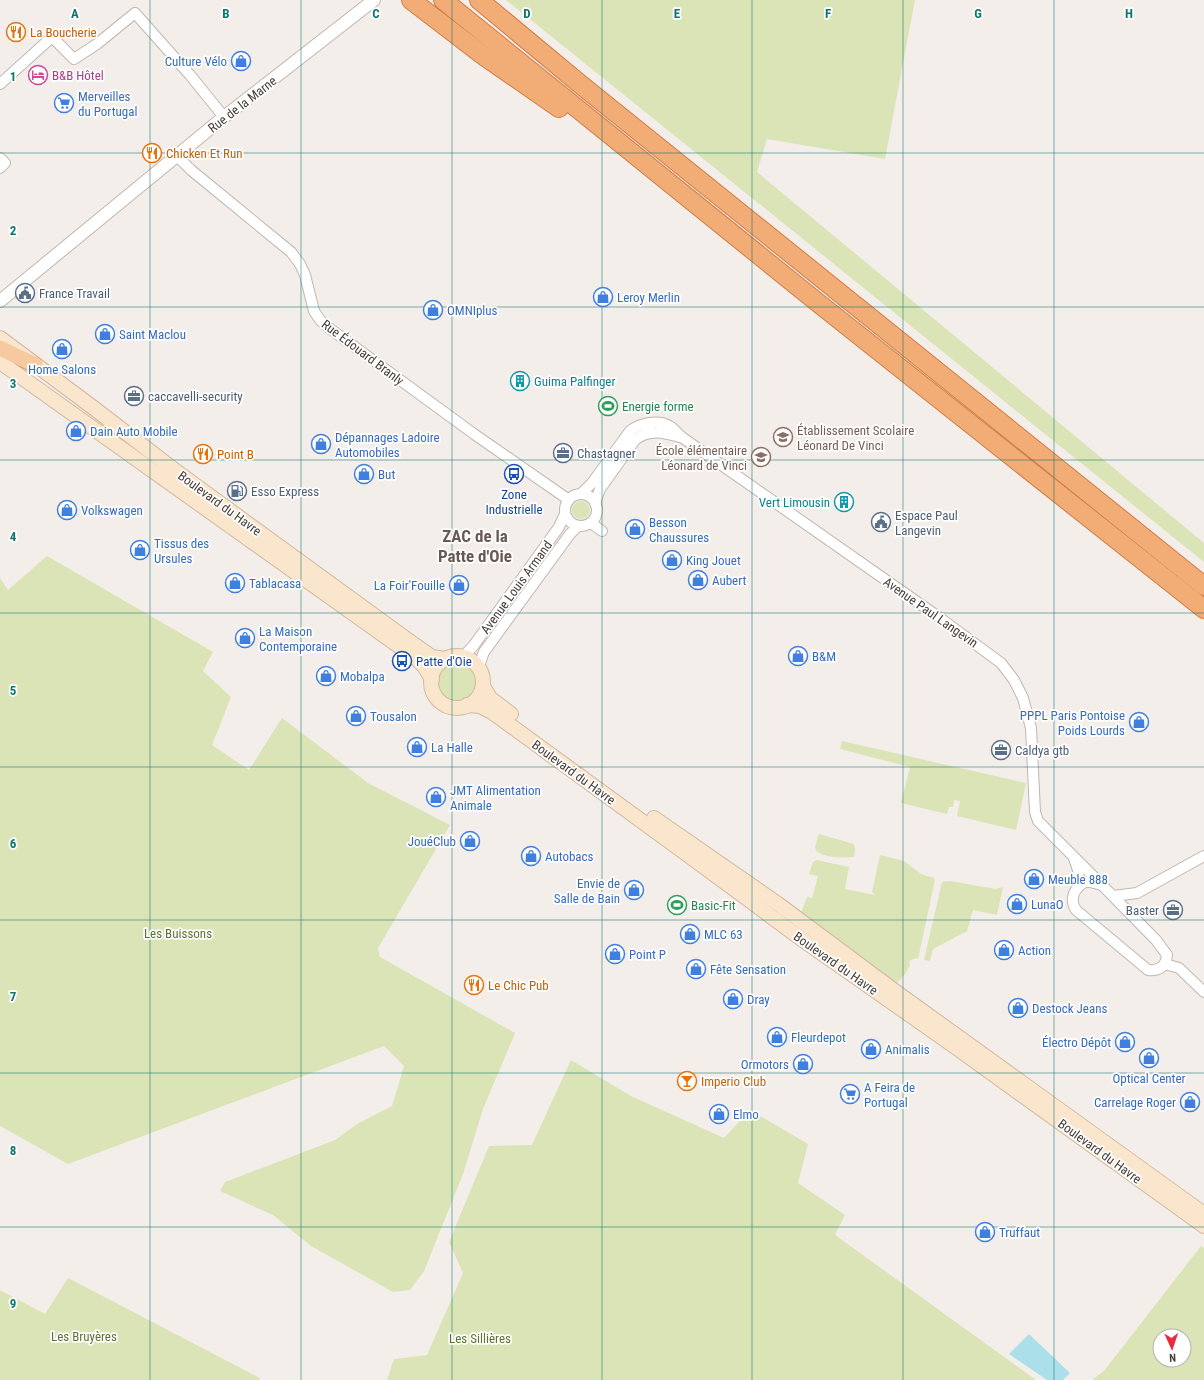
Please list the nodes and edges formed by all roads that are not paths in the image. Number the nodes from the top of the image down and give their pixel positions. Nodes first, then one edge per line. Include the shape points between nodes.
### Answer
1 (411, 0) edge
2 (443, 0) edge
3 (480, 1) edge
4 (372, 2) edge
5 (0, 84) edge
6 (224, 117) junction
7 (619, 142) junction
8 (177, 156) junction
9 (0, 301) edge
10 (0, 338) edge
11 (0, 348) edge
12 (0, 362) edge
13 (35, 365) junction
14 (683, 438) junction
15 (581, 494) junction
16 (569, 500) junction
17 (595, 503) junction
18 (565, 514) junction
19 (591, 523) junction
20 (578, 526) junction
21 (602, 531) dead end
22 (1204, 586) edge
23 (1204, 609) edge
24 (463, 656) junction
25 (445, 659) junction
26 (480, 669) junction
27 (432, 679) junction
28 (483, 686) junction
29 (467, 705) junction
30 (1204, 856) edge
31 (1074, 857) junction
32 (1079, 885) junction
33 (1102, 885) junction
34 (1113, 896) junction
35 (1165, 964) junction
36 (1204, 992) edge
37 (1204, 1214) edge
38 (1204, 1226) edge

1 - 7 highway via 484,56 609,142
2 - 7 highway
3 - 22 highway
4 - 6 street, Rue de la Marne
5 - 6 street via 52,37 74,60 135,13
6 - 8 street, Rue de la Marne
7 - 23 highway
8 - 9 street, Rue de la Marne
8 - 16 street, Rue Édouard Branly via 291,252 305,275 314,311 329,328
10 - 13 main road, Boulevard du Havre
11 - 13 main road
12 - 27 main road, Boulevard du Havre via 417,659
13 - 25 main road, Boulevard du Havre via 409,641 432,657
14 - 15 street via 670,426 663,424 643,423 635,427
14 - 17 street via 666,433 642,434 600,489
14 - 31 street, Avenue Paul Langevin via 934,613 1001,663 1017,686 1030,718 1038,820
15 - 16 street
15 - 17 street
16 - 18 street
17 - 19 street via 596,516
18 - 20 street via 570,522
18 - 24 street, Avenue Louis Armand via 559,527 474,645
19 - 20 street
19 - 21 street
20 - 26 street, Avenue Louis Armand via 484,652
24 - 25 main road, Boulevard du Havre
24 - 26 main road
25 - 27 main road via 436,667
26 - 28 main road, Boulevard du Havre
27 - 29 main road, Boulevard du Havre via 434,692 443,703 457,707
28 - 29 main road via 478,698
28 - 37 main road, Boulevard du Havre via 490,698 502,708 712,860 778,904 868,972
29 - 38 main road, Boulevard du Havre via 480,706 492,712 803,940
30 - 34 street via 1137,893
31 - 32 street
31 - 33 street, Avenue Paul Langevin
32 - 33 street via 1090,882
32 - 35 street via 1073,896 1076,910 1148,970 1158,970
33 - 34 street, Avenue Paul Langevin
34 - 35 street, Avenue Paul Langevin via 1156,940 1167,955
35 - 36 street via 1180,968

